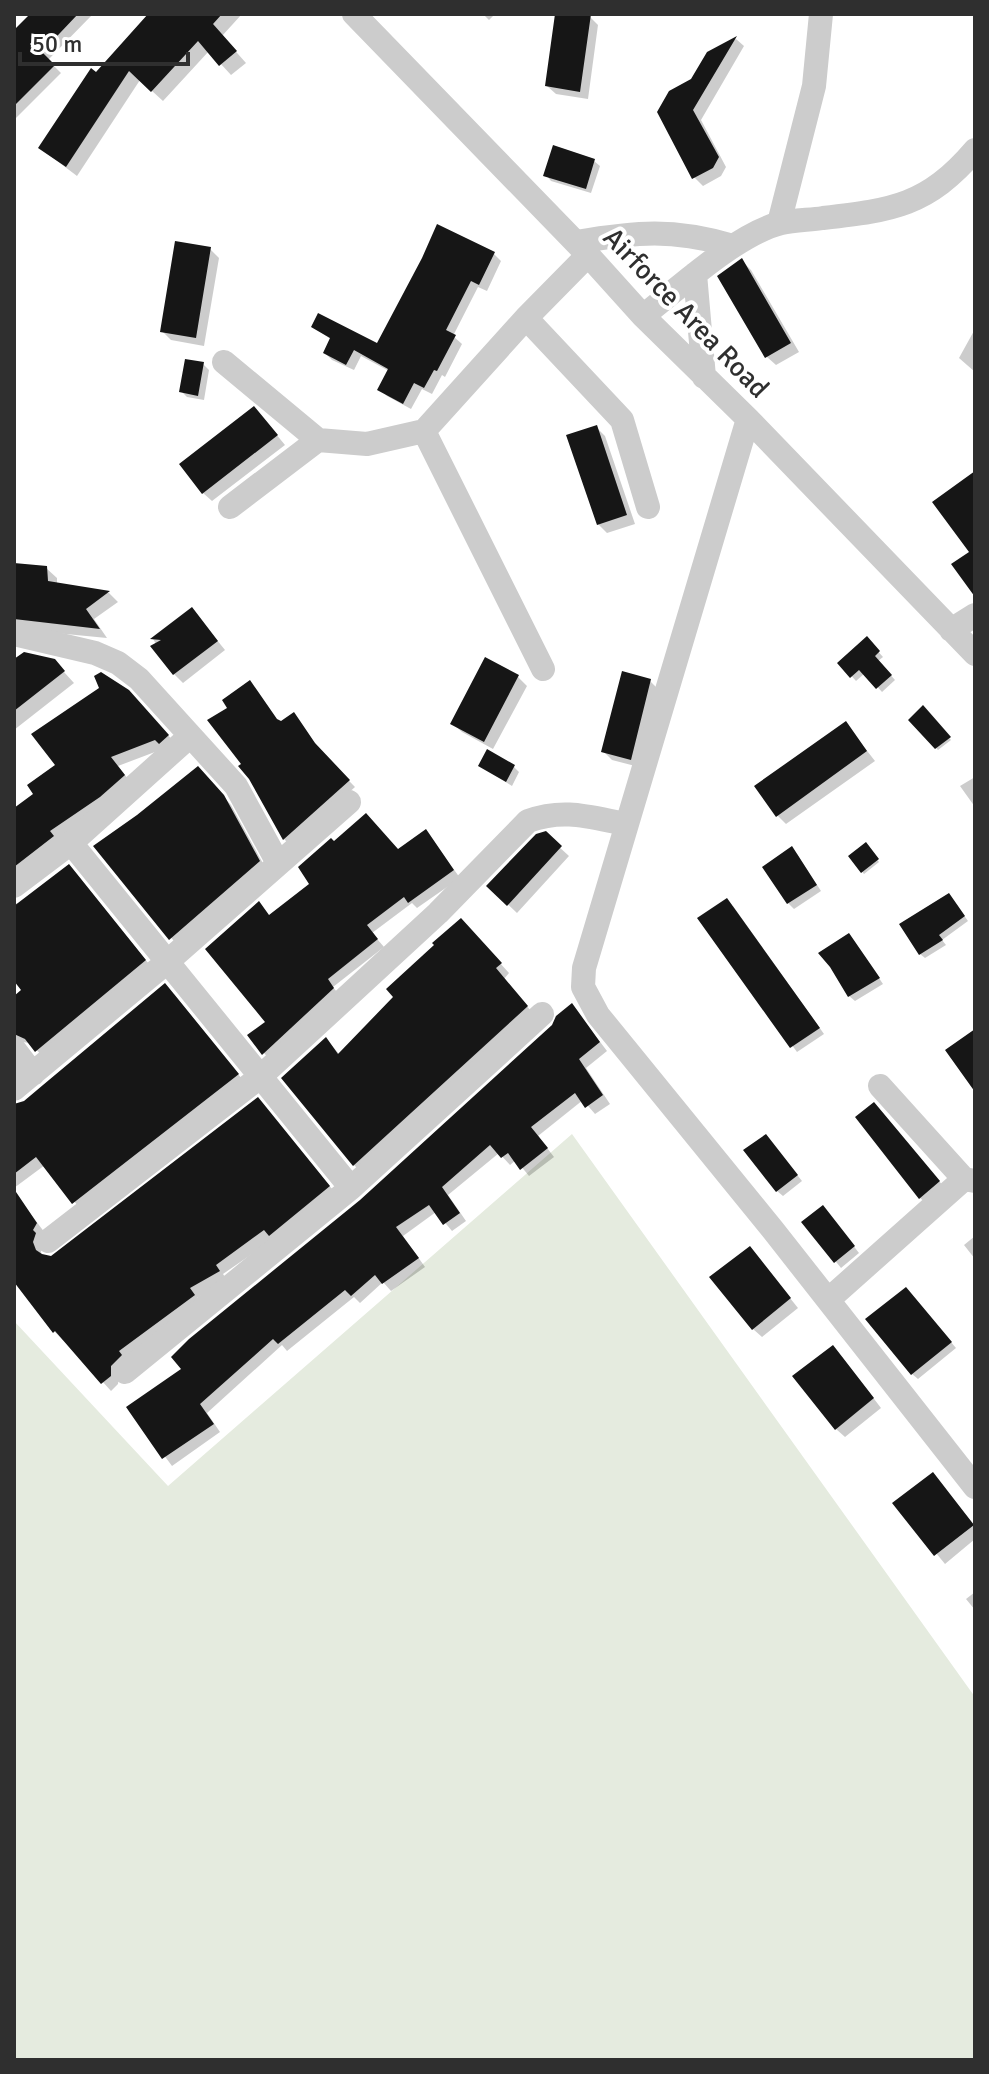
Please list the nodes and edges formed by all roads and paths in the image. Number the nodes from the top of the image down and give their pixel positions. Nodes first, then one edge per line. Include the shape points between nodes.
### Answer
1 (354, 14) edge
2 (821, 14) edge
3 (975, 150) edge
4 (779, 223) junction
5 (733, 246) junction
6 (582, 248) junction
7 (695, 274) junction
8 (643, 316) junction
9 (526, 318) junction
10 (224, 362) dead end
11 (704, 377) junction
12 (748, 419) junction
13 (424, 431) junction
14 (318, 440) junction
15 (230, 507) dead end
16 (648, 507) dead end
17 (975, 615) edge
18 (951, 630) junction
19 (14, 634) edge
20 (975, 654) edge
21 (543, 669) dead end
22 (189, 737) junction
23 (349, 802) dead end
24 (626, 824) junction
25 (71, 843) junction
26 (278, 863) junction
27 (14, 886) edge
28 (167, 962) junction
29 (542, 1014) dead end
30 (14, 1049) edge
31 (33, 1074) junction
32 (260, 1077) junction
33 (880, 1086) dead end
34 (14, 1089) edge
35 (969, 1180) edge
36 (351, 1188) junction
37 (48, 1241) dead end
38 (828, 1300) junction
39 (125, 1372) dead end
40 (975, 1487) edge

1 - 6 street, Airforce Area Road
2 - 4 street via 814,86
3 - 4 street via 926,195 902,206
4 - 5 street
5 - 6 street via 669,232 635,233
5 - 7 street
6 - 8 street, Airforce Area Road
6 - 9 street
7 - 8 street
7 - 11 street
8 - 11 street, Airforce Area Road
9 - 13 street
9 - 16 street via 622,420
10 - 14 street
11 - 12 street, Airforce Area Road
12 - 18 street, Airforce Area Road
12 - 24 street
13 - 14 street via 367,444
13 - 21 street
14 - 15 street
17 - 18 street
18 - 20 street, Airforce Area Road
19 - 22 street via 118,663 139,679
22 - 25 street
22 - 26 street via 236,786
23 - 26 street
24 - 32 street via 570,813 528,821 438,913
24 - 38 street via 583,987 598,1015
25 - 27 street
25 - 28 street
26 - 28 street
28 - 31 street
28 - 32 street
29 - 36 street
30 - 31 street
31 - 34 street
32 - 36 street
32 - 37 street
33 - 35 street
35 - 38 street
36 - 39 street
38 - 40 street

